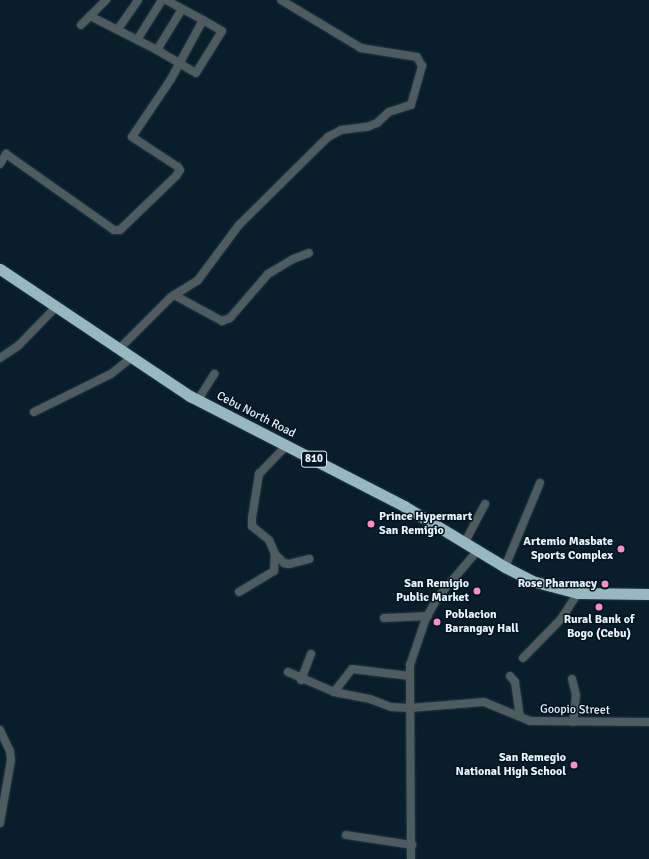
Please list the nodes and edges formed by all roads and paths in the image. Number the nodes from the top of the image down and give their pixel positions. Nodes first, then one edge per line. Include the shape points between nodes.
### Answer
1 (106, 0) edge
2 (138, 0) edge
3 (162, 0) edge
4 (166, 0) edge
5 (280, 0) edge
6 (182, 9) junction
7 (90, 16) junction
8 (203, 20) junction
9 (81, 25) dead end
10 (118, 29) junction
11 (137, 40) junction
12 (157, 50) junction
13 (179, 61) junction
14 (0, 164) edge
15 (309, 254) dead end
16 (0, 269) edge
17 (174, 295) junction
18 (56, 307) junction
19 (119, 349) junction
20 (0, 358) edge
21 (132, 358) junction
22 (214, 374) dead end
23 (198, 400) junction
24 (34, 412) dead end
25 (287, 445) junction
26 (540, 483) dead end
27 (485, 504) dead end
28 (465, 542) junction
29 (478, 550) junction
30 (275, 554) junction
31 (309, 559) dead end
32 (505, 567) junction
33 (239, 592) dead end
34 (578, 593) junction
35 (649, 594) edge
36 (428, 616) junction
37 (384, 618) dead end
38 (311, 654) dead end
39 (523, 658) dead end
40 (288, 672) dead end
41 (410, 676) junction
42 (510, 676) dead end
43 (572, 679) dead end
44 (301, 680) junction
45 (334, 692) junction
46 (410, 708) junction
47 (520, 716) junction
48 (573, 722) junction
49 (649, 722) edge
50 (0, 730) edge
51 (1, 819) edge
52 (346, 835) dead end
53 (412, 845) junction
54 (412, 859) edge

1 - 7 street
2 - 10 street
3 - 11 street
4 - 6 street
5 - 17 street via 361,48 417,57 422,66 411,105 389,112 377,123 367,127 341,130 328,137 239,225 198,280
6 - 8 street
6 - 12 street
7 - 9 street
7 - 10 street
8 - 13 street
8 - 13 street via 222,31 218,39 196,73
10 - 11 street
11 - 12 street
12 - 13 street
13 - 14 street via 132,137 180,170 120,230 108,227 6,154
15 - 17 street via 293,259 268,274 230,318 222,321
16 - 18 highway, Cebu North Road / 810
17 - 19 street
18 - 19 highway, Cebu North Road / 810
18 - 20 street via 19,345
19 - 21 highway, Cebu North Road / 810
21 - 23 highway, Cebu North Road / 810
21 - 24 street via 111,374
22 - 23 street
23 - 25 highway, Cebu North Road / 810
25 - 28 highway, Cebu North Road / 810 via 404,506
25 - 30 street via 259,474 254,498 252,526 269,540
26 - 32 street
27 - 28 street
28 - 29 highway, Cebu North Road / 810
29 - 32 highway, Cebu North Road / 810
29 - 36 street via 438,597
30 - 31 street via 284,563 289,564
30 - 33 street via 274,571
32 - 34 highway, Cebu North Road / 810 via 532,581
34 - 35 highway, Cebu North Road / 810
34 - 39 street via 562,619
36 - 37 street
36 - 41 street via 410,665
38 - 44 street
40 - 44 street, Goopio Street
41 - 45 street via 352,669
41 - 46 street
42 - 47 street via 515,682
43 - 48 street via 576,695
44 - 45 street, Goopio Street
45 - 46 street, Goopio Street via 370,699 391,707
46 - 47 street, Goopio Street via 484,702
46 - 53 street
47 - 48 street, Goopio Street via 530,721
48 - 49 street, Goopio Street
50 - 51 street via 10,751 11,760
52 - 53 street
53 - 54 street

